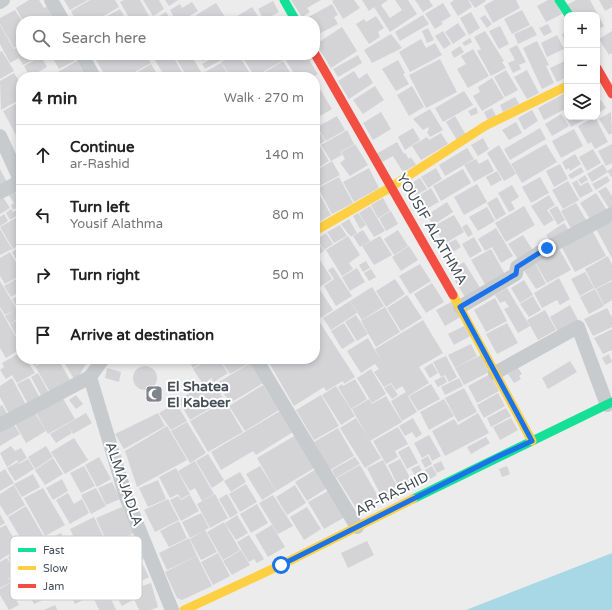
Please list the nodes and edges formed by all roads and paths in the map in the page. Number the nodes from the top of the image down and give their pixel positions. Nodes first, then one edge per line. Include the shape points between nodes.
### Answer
1 (3, 0) edge
2 (50, 0) edge
3 (284, 0) edge
4 (559, 0) edge
5 (0, 2) edge
6 (567, 12) edge
7 (60, 16) edge
8 (293, 16) edge
9 (85, 60) edge
10 (318, 60) edge
11 (91, 72) edge
12 (600, 73) edge
13 (564, 87) edge
14 (612, 94) edge
15 (0, 136) edge
16 (16, 170) edge
17 (16, 184) edge
18 (390, 187) junction
19 (0, 192) edge
20 (612, 214) edge
21 (320, 228) edge
22 (460, 307) junction
23 (99, 364) edge
24 (259, 364) edge
25 (495, 373) junction
26 (90, 377) junction
27 (609, 403) edge
28 (0, 425) edge
29 (532, 441) junction
30 (357, 527) junction
31 (142, 536) edge
32 (142, 536) edge
33 (172, 610) edge
34 (184, 610) edge

1 - 5 street
2 - 7 street
3 - 8 street
4 - 6 street
9 - 11 street
10 - 18 street, YOUSIF ALATHMA
12 - 14 street
13 - 18 street via 485,126
15 - 16 street
17 - 19 street
18 - 21 street
18 - 22 street, YOUSIF ALATHMA
20 - 22 street via 547,248 517,267 516,274
22 - 25 street, YOUSIF ALATHMA
23 - 26 street
24 - 30 street
25 - 27 street via 578,327
25 - 29 street, YOUSIF ALATHMA
26 - 28 street
26 - 32 street, ALMAJADLA via 126,497
27 - 29 street, AR-RASHID
29 - 30 street, AR-RASHID
30 - 34 street, AR-RASHID
31 - 33 street, ALMAJADLA

